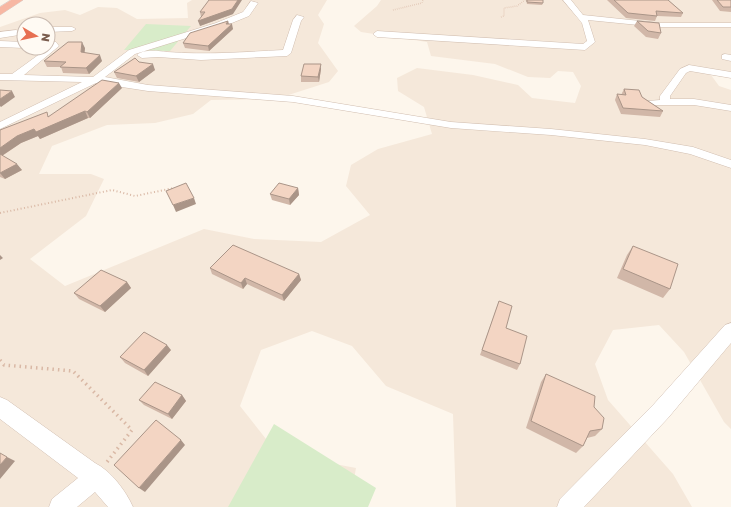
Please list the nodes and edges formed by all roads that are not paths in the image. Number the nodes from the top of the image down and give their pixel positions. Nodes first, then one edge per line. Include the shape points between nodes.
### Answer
1 (18, 0) edge
2 (567, 0) edge
3 (254, 4) dead end
4 (0, 12) edge
5 (300, 16) dead end
6 (581, 17) junction
7 (731, 25) edge
8 (56, 28) edge
9 (72, 29) dead end
10 (16, 33) dead end
11 (377, 34) dead end
12 (0, 35) edge
13 (0, 44) edge
14 (16, 45) edge
15 (42, 56) edge
16 (127, 56) junction
17 (731, 75) edge
18 (0, 77) edge
19 (16, 77) junction
20 (96, 80) junction
21 (652, 103) edge
22 (665, 103) junction
23 (731, 108) edge
24 (0, 126) edge
25 (731, 164) edge
26 (731, 330) edge
27 (0, 407) edge
28 (97, 476) junction
29 (60, 507) edge
30 (122, 507) edge
31 (568, 507) edge

1 - 4 highway
2 - 6 street
3 - 16 street via 246,14 132,52
5 - 16 street via 287,53 202,57 158,54
6 - 7 street via 659,25
6 - 11 street via 586,23 591,42 585,47
8 - 9 street
10 - 12 street
13 - 14 street
15 - 19 street
16 - 20 street
17 - 22 street via 689,68 683,71 665,96
18 - 19 street
19 - 20 street
20 - 24 street
20 - 25 street via 148,88 293,99 451,125 638,141 693,151
21 - 22 street
22 - 23 street via 694,102
26 - 31 street via 661,411
27 - 28 street
28 - 29 street
28 - 30 street

